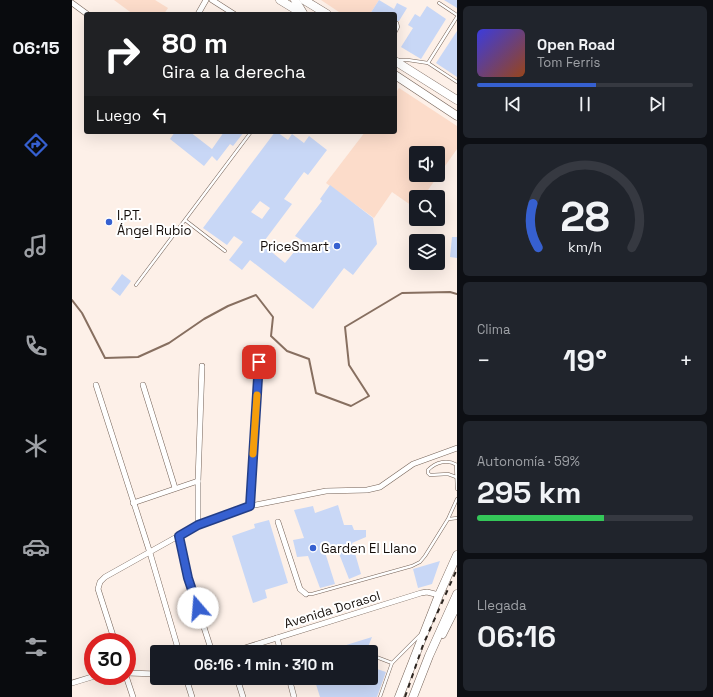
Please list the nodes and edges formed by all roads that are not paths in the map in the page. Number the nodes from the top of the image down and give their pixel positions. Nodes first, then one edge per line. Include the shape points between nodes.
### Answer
1 (206, 0) edge
2 (212, 0) edge
3 (280, 0) edge
4 (295, 0) edge
5 (304, 0) edge
6 (314, 0) edge
7 (72, 3) edge
8 (439, 3) dead end
9 (84, 12) edge
10 (199, 12) edge
11 (231, 12) edge
12 (301, 12) edge
13 (303, 12) edge
14 (325, 12) edge
15 (326, 12) edge
16 (457, 16) edge
17 (397, 23) dead end
18 (397, 29) edge
19 (397, 61) edge
20 (397, 62) edge
21 (428, 63) junction
22 (397, 76) edge
23 (457, 82) edge
24 (457, 100) edge
25 (457, 116) edge
26 (250, 134) edge
27 (185, 220) junction
28 (225, 251) dead end
29 (136, 285) dead end
30 (259, 362) dead end
31 (202, 366) dead end
32 (96, 385) dead end
33 (143, 385) dead end
34 (457, 448) edge
35 (435, 456) junction
36 (438, 462) junction
37 (457, 465) edge
38 (456, 477) edge
39 (198, 481) junction
40 (174, 488) junction
41 (457, 489) edge
42 (457, 499) edge
43 (133, 503) junction
44 (250, 506) junction
45 (457, 518) edge
46 (448, 519) junction
47 (278, 522) dead end
48 (198, 525) junction
49 (179, 536) junction
50 (150, 553) junction
51 (457, 555) edge
52 (306, 594) joint
53 (439, 594) junction
54 (457, 594) edge
55 (457, 607) edge
56 (425, 631) junction
57 (112, 633) edge
58 (277, 638) junction
59 (177, 645) edge
60 (210, 645) edge
61 (254, 645) edge
62 (279, 645) edge
63 (429, 656) junction
64 (378, 658) edge
65 (392, 663) junction
66 (136, 673) edge
67 (150, 674) edge
68 (84, 679) edge
69 (72, 683) edge
70 (129, 685) edge
71 (188, 685) edge
72 (239, 685) edge
73 (291, 685) edge
74 (132, 697) edge
75 (192, 697) edge
76 (243, 697) edge
77 (294, 697) edge
78 (380, 697) edge
79 (399, 697) edge
80 (413, 697) edge

1 - 10 street
2 - 11 street
3 - 12 main road
4 - 13 main road
5 - 14 main road
6 - 15 main road
7 - 9 street
8 - 16 lane
16 - 21 lane
17 - 18 lane
19 - 21 lane
20 - 24 main road
21 - 23 lane
22 - 25 main road
26 - 27 lane
27 - 28 lane
27 - 29 lane
30 - 44 street
31 - 39 street
32 - 43 street
33 - 40 street
34 - 35 street
35 - 36 lane
35 - 44 street via 413,464 380,487 367,490 326,491
36 - 37 lane
36 - 38 lane via 428,470 430,475 448,474
37 - 38 lane
38 - 41 lane
39 - 40 street
39 - 48 street
40 - 43 street
42 - 46 lane
43 - 50 street
44 - 48 street
45 - 46 lane
46 - 52 lane via 420,562
47 - 52 street via 300,589
48 - 49 street
49 - 50 street
49 - 60 street via 188,578
50 - 57 street via 100,582 98,589
50 - 59 street
51 - 53 main road
53 - 56 main road
53 - 58 street, Avenida Dorasol via 420,593
54 - 63 main road
55 - 63 street
56 - 65 lane
56 - 79 main road
58 - 61 street, Avenida Dorasol
58 - 62 street
63 - 80 main road
64 - 65 lane
65 - 78 lane
66 - 67 street
68 - 69 street
70 - 74 street
71 - 75 street
72 - 76 street
73 - 77 street

